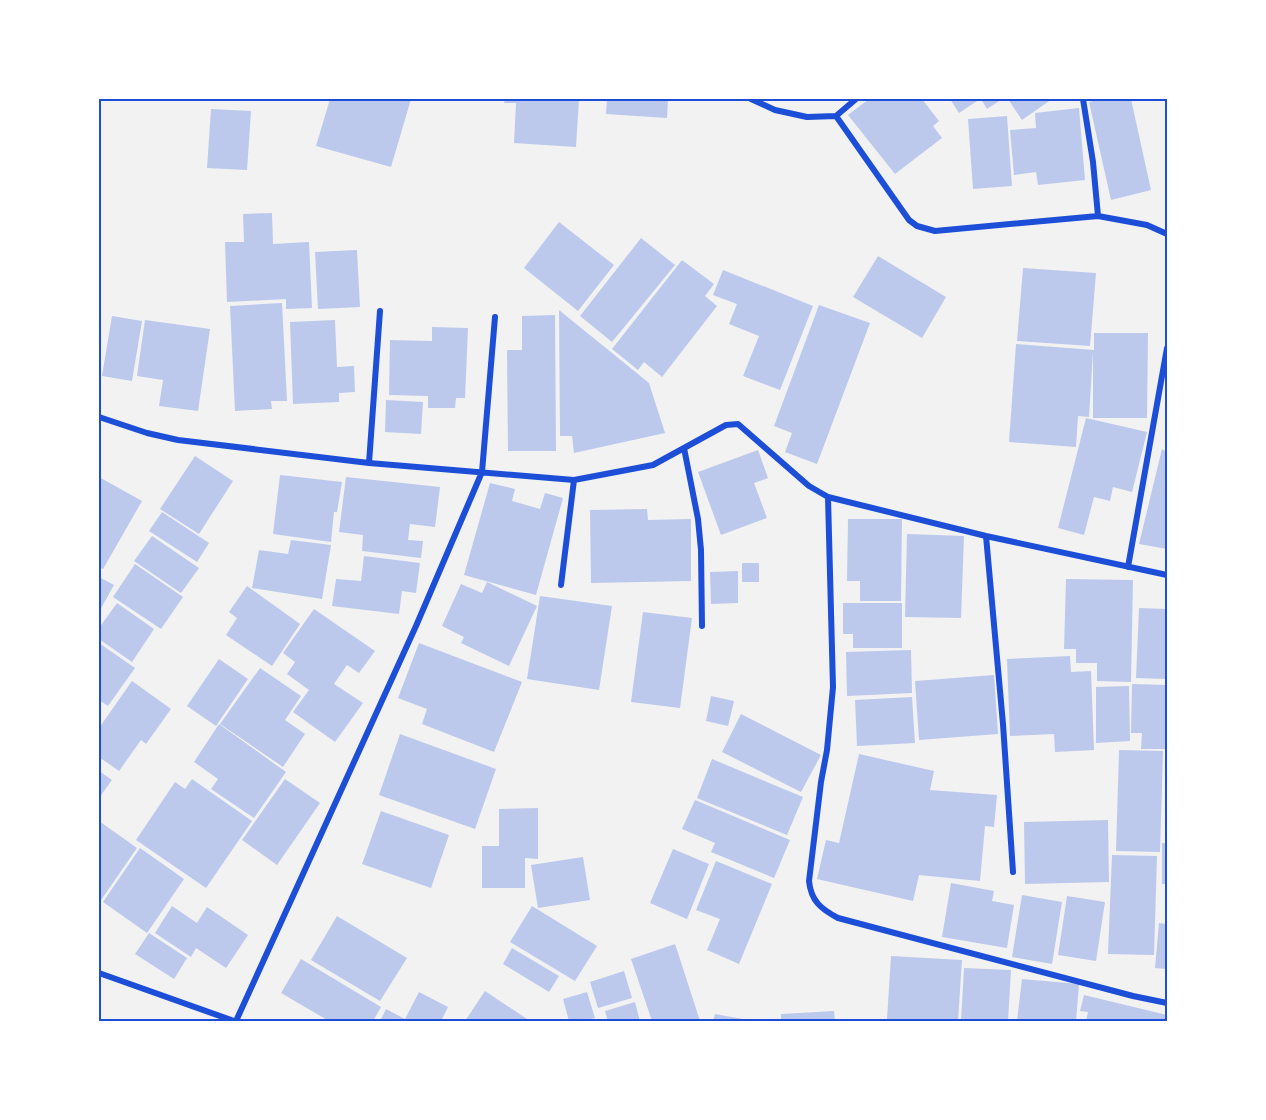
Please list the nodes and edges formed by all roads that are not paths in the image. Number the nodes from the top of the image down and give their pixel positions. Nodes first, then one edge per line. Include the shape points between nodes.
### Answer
1 (751, 99) edge
2 (856, 99) edge
3 (1083, 99) edge
4 (836, 116) junction
5 (1098, 216) junction
6 (1167, 234) edge
7 (380, 311) dead end
8 (495, 317) dead end
9 (1167, 348) edge
10 (99, 417) edge
11 (684, 448) junction
12 (369, 463) junction
13 (482, 472) junction
14 (574, 480) junction
15 (828, 497) junction
16 (986, 537) junction
17 (1128, 567) junction
18 (1167, 575) edge
19 (561, 585) dead end
20 (702, 626) dead end
21 (1013, 872) dead end
22 (99, 973) edge
23 (1167, 1003) edge
24 (235, 1021) edge

1 - 4 street via 775,110 807,117
2 - 4 street
3 - 5 street
4 - 5 street via 917,226 935,231
5 - 6 street via 1148,225
7 - 12 street
8 - 13 street
9 - 17 street
10 - 12 street via 178,440
11 - 14 street via 653,465
11 - 15 street via 726,425 738,424 809,486
11 - 20 street via 699,530
12 - 13 street
13 - 14 street
13 - 24 street
14 - 19 street
15 - 16 street
15 - 23 street via 833,687 809,881 815,901 838,918
16 - 17 street
16 - 21 street
17 - 18 street
22 - 24 street

